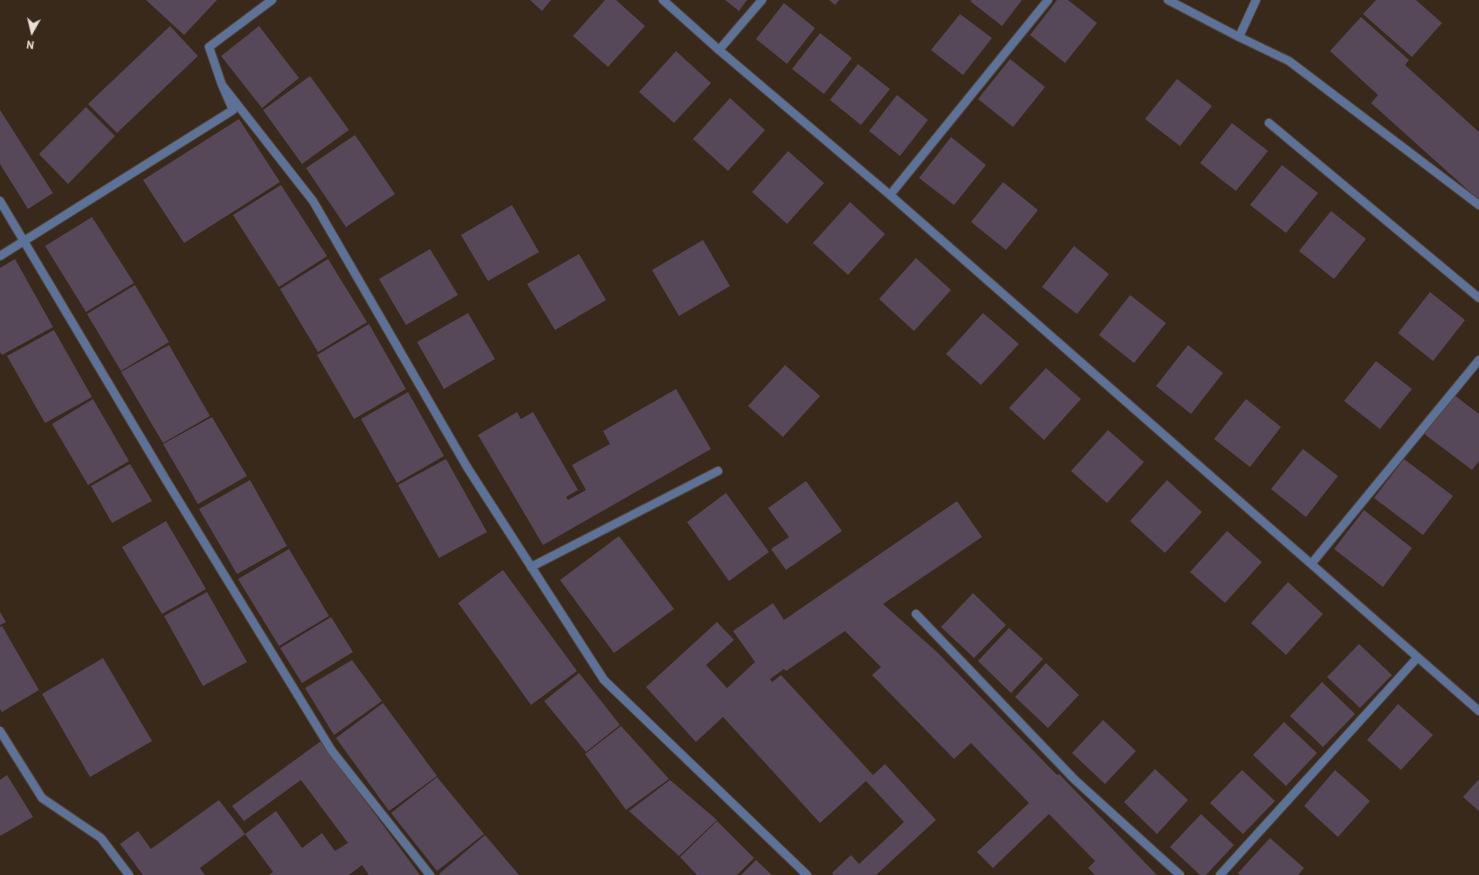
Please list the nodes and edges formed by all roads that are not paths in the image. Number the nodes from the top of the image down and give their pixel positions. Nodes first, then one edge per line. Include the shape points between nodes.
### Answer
1 (272, 0) edge
2 (663, 0) edge
3 (762, 0) edge
4 (1048, 0) edge
5 (1168, 0) edge
6 (1256, 0) edge
7 (1239, 37) junction
8 (719, 50) junction
9 (222, 85) junction
10 (1269, 123) dead end
11 (890, 195) junction
12 (0, 201) edge
13 (1479, 205) edge
14 (24, 241) junction
15 (0, 256) edge
16 (1479, 298) edge
17 (1479, 360) edge
18 (718, 471) dead end
19 (1312, 563) junction
20 (531, 567) junction
21 (916, 614) dead end
22 (1417, 658) junction
23 (1479, 711) edge
24 (0, 730) edge
25 (129, 875) edge
26 (430, 875) edge
27 (807, 875) edge
28 (1180, 875) edge
29 (1220, 875) edge

1 - 9 street via 209,47
2 - 8 street
3 - 8 street
4 - 11 street
5 - 7 street
6 - 7 street
7 - 13 street via 1289,61
8 - 11 street
9 - 14 street via 233,110
9 - 20 street via 314,201 467,466
10 - 16 street
11 - 19 street
12 - 14 street
14 - 15 street
14 - 26 street via 166,480 332,751
17 - 19 street
18 - 20 street
19 - 22 street
20 - 27 street via 604,680
21 - 28 street via 1075,780
22 - 23 street
22 - 29 street
24 - 25 street via 42,798 101,838

